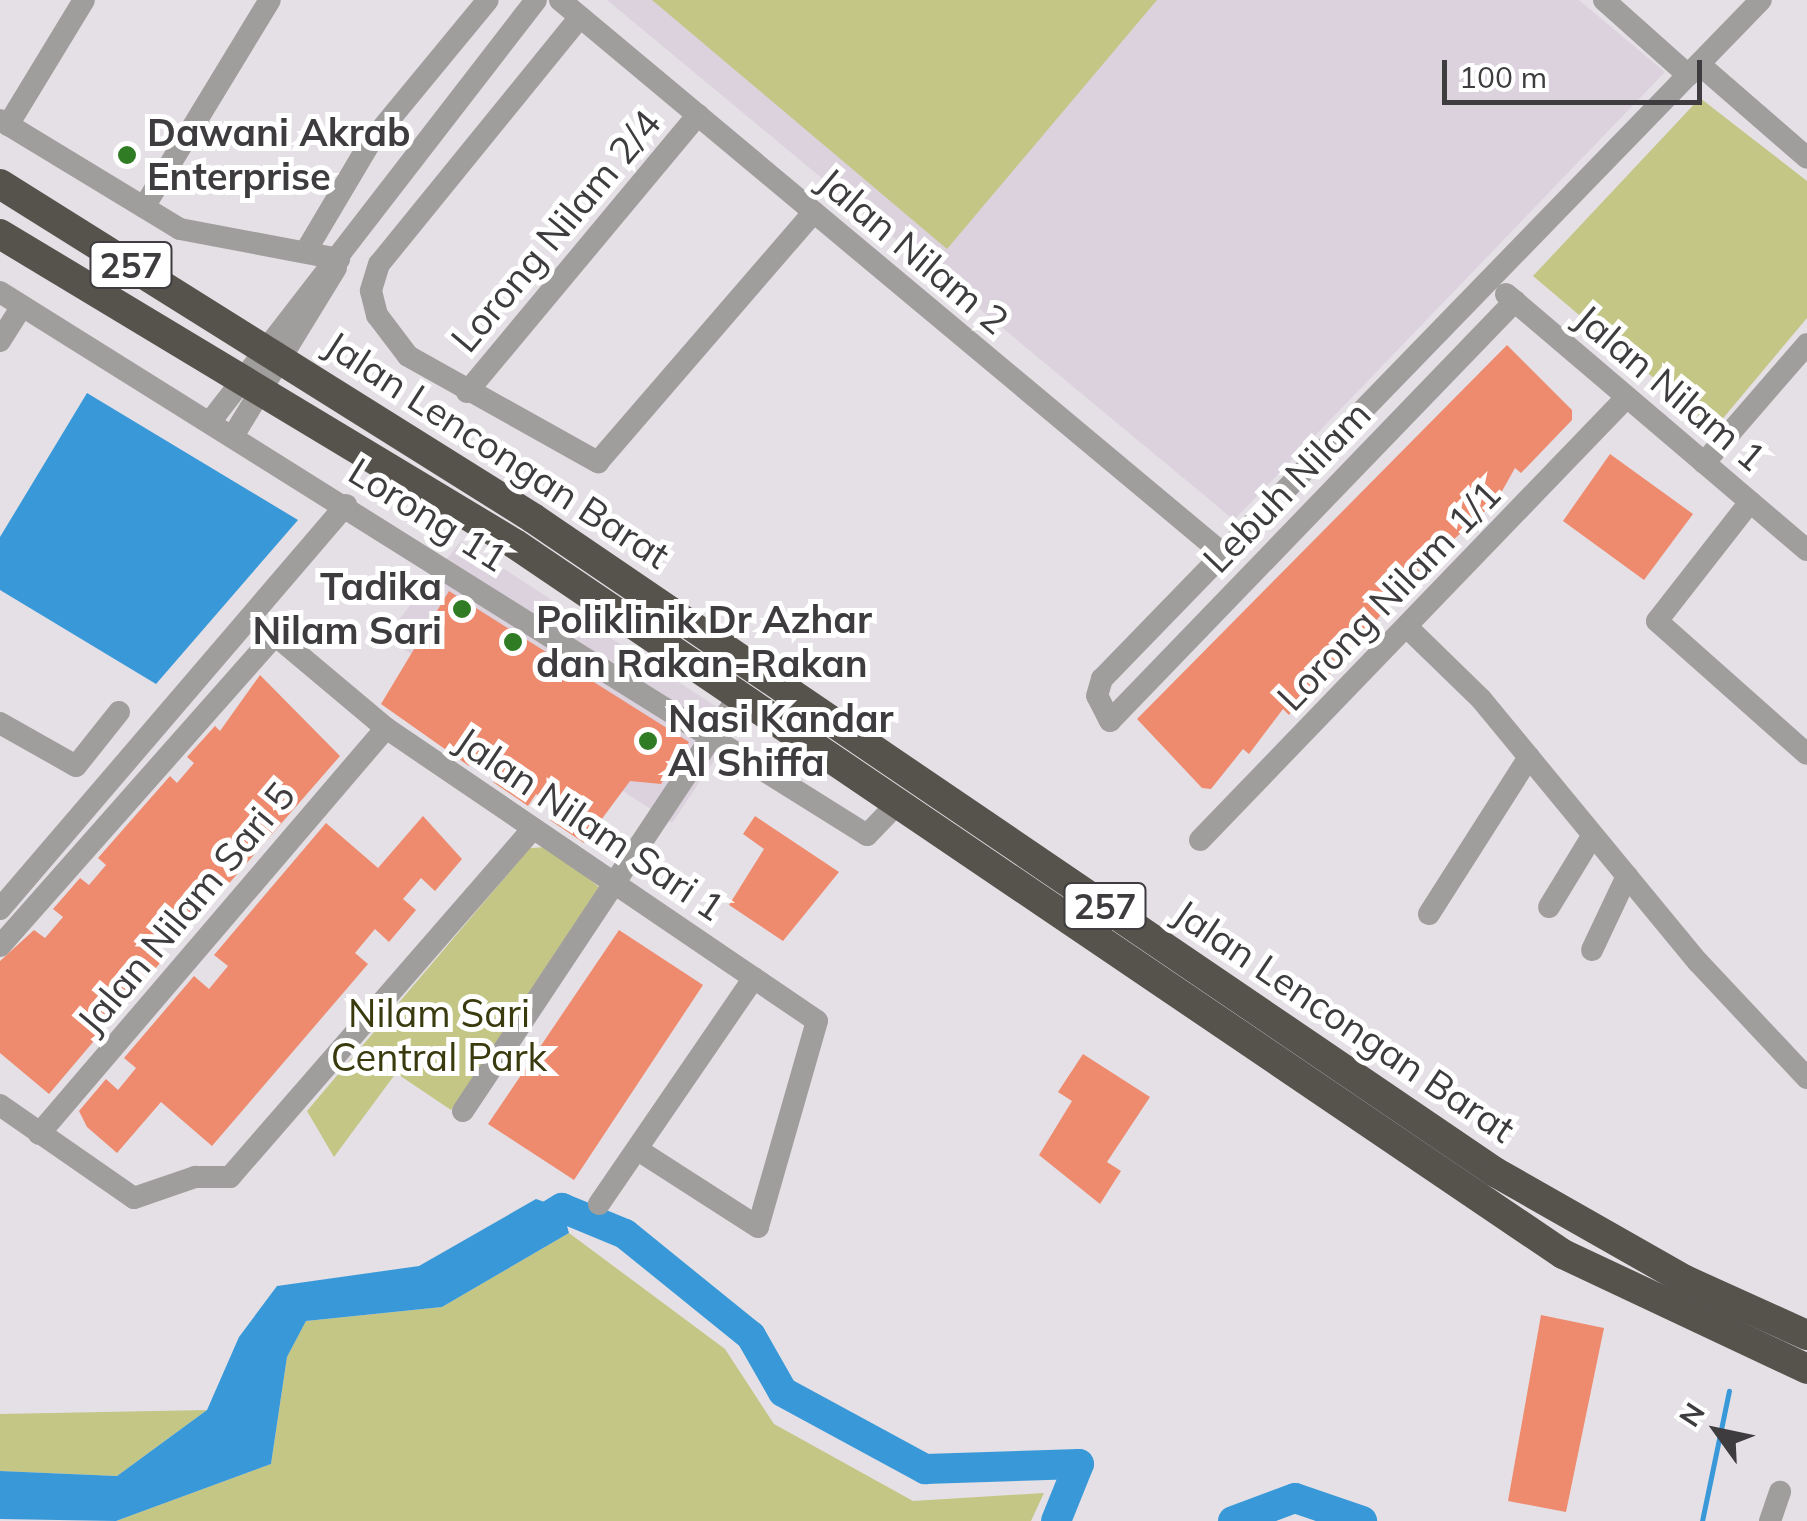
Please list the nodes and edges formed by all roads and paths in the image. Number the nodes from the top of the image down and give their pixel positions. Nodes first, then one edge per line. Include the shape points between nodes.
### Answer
1 (84, 0) edge
2 (270, 0) edge
3 (488, 0) edge
4 (536, 0) edge
5 (560, 0) edge
6 (1604, 0) edge
7 (1761, 0) edge
8 (580, 16) junction
9 (1694, 70) junction
10 (698, 115) junction
11 (4, 122) edge
12 (1807, 158) edge
13 (0, 184) edge
14 (144, 207) junction
15 (814, 212) junction
16 (0, 234) edge
17 (307, 249) junction
18 (339, 259) junction
19 (1488, 279) junction
20 (0, 292) edge
21 (1515, 301) junction
22 (22, 306) junction
23 (0, 341) edge
24 (1807, 344) edge
25 (273, 353) junction
26 (250, 386) junction
27 (467, 392) junction
28 (1626, 398) junction
29 (210, 422) junction
30 (234, 436) junction
31 (1704, 463) junction
32 (1750, 502) junction
33 (346, 505) junction
34 (1807, 550) edge
35 (1222, 552) junction
36 (1408, 628) junction
37 (738, 698) junction
38 (119, 712) dead end
39 (0, 723) edge
40 (386, 728) junction
41 (714, 733) junction
42 (1807, 754) edge
43 (1529, 757) junction
44 (896, 805) junction
45 (533, 828) junction
46 (1593, 835) junction
47 (1200, 840) dead end
48 (1627, 876) junction
49 (614, 884) junction
50 (1549, 907) dead end
51 (0, 910) edge
52 (1429, 914) dead end
53 (0, 946) edge
54 (1592, 950) dead end
55 (754, 978) junction
56 (1807, 1078) edge
57 (0, 1105) edge
58 (462, 1111) dead end
59 (39, 1134) junction
60 (638, 1150) junction
61 (600, 1204) dead end
62 (1807, 1335) edge
63 (1807, 1369) edge
64 (1780, 1492) dead end
65 (1770, 1521) edge

1 - 11 street
2 - 14 street
3 - 17 street via 370,143
4 - 18 street
5 - 8 street, Jalan Nilam 2
6 - 9 street
7 - 9 street
8 - 10 street, Jalan Nilam 2
8 - 27 street via 379,264 371,291 390,339
9 - 12 street
9 - 19 street
10 - 15 street, Jalan Nilam 2
10 - 27 street, Lorong Nilam 2/4
11 - 14 street
13 - 25 highway, Jalan Lencongan Barat / 257
14 - 17 street via 230,244
15 - 27 street via 598,462
15 - 35 street, Jalan Nilam 2
16 - 26 highway, Jalan Lencongan Barat / 257
17 - 18 street
18 - 25 street
19 - 21 street, Jalan Nilam 1
19 - 35 street
20 - 22 street, Lorong 11
21 - 28 street, Jalan Nilam 1
21 - 35 street, Lebuh Nilam via 1110,721 1097,696 1102,679
22 - 23 street
22 - 29 street, Lorong 11
24 - 31 street
25 - 26 street
25 - 62 highway, Jalan Lencongan Barat / 257 via 676,614 1495,1172 1685,1280
26 - 29 street
26 - 30 street
26 - 37 highway, Jalan Lencongan Barat / 257 via 515,544
28 - 31 street, Jalan Nilam 1
28 - 36 street, Lorong Nilam 1/1
29 - 30 street, Lorong 11
30 - 33 street, Lorong 11
31 - 32 street, Jalan Nilam 1
32 - 34 street, Jalan Nilam 1
32 - 42 street via 1657,620
33 - 41 street, Lorong 11
33 - 51 street
36 - 43 street
36 - 47 street, Lorong Nilam 1/1
37 - 41 street
37 - 44 highway, Jalan Lencongan Barat / 257
38 - 39 street via 76,766
40 - 45 street, Jalan Nilam Sari 1
40 - 53 street, Jalan Nilam Sari 1 via 286,640 265,637
40 - 59 street, Jalan Nilam Sari 5
41 - 44 street, Lorong 11 via 867,835
41 - 49 street
43 - 46 street
43 - 52 street
44 - 63 highway, Jalan Lencongan Barat / 257 via 1563,1254
45 - 49 street, Jalan Nilam Sari 1
45 - 59 street via 230,1177 194,1177 134,1198
46 - 48 street
46 - 50 street
48 - 54 street
48 - 56 street
49 - 55 street, Jalan Nilam Sari 1
49 - 58 street
55 - 60 street
55 - 60 street, Jalan Nilam Sari 1 via 817,1021 760,1226
57 - 59 street
60 - 61 street
64 - 65 street

